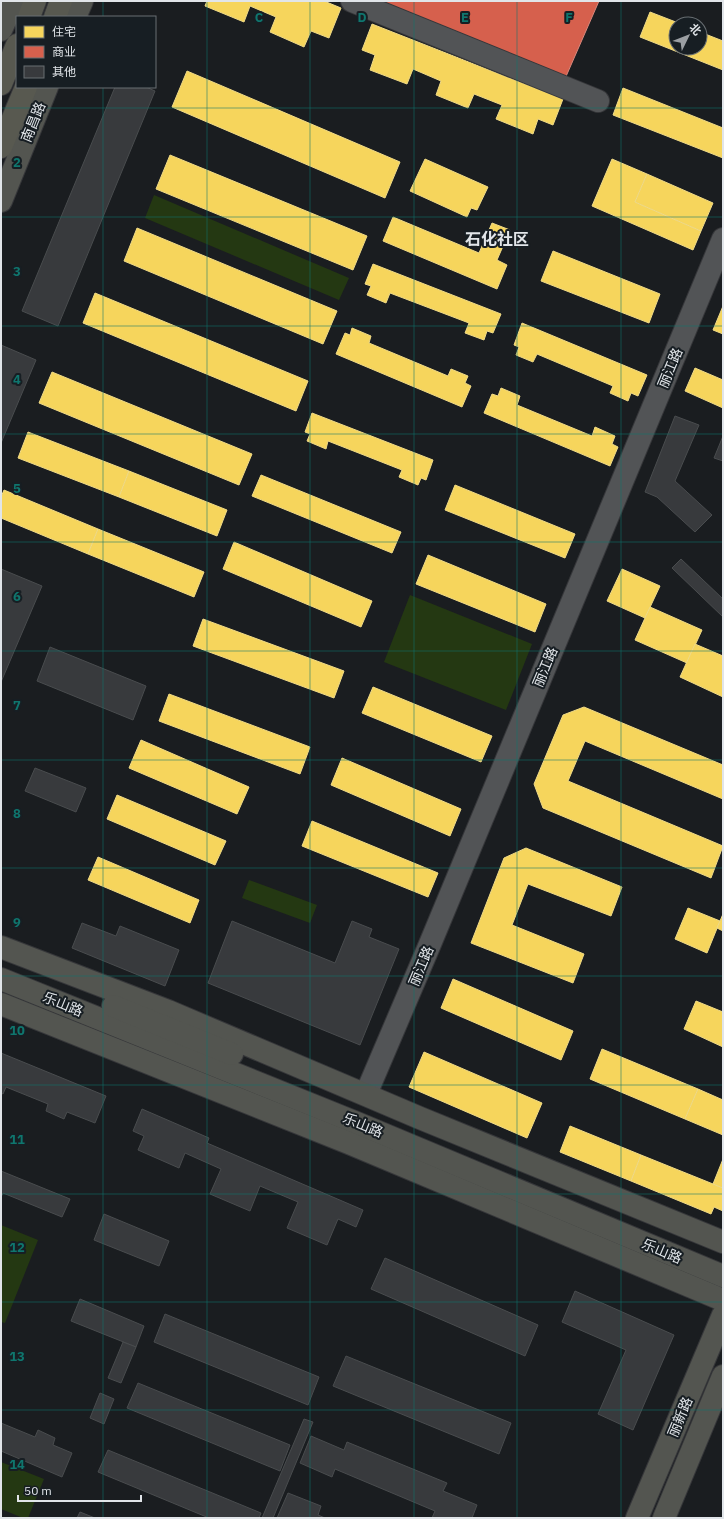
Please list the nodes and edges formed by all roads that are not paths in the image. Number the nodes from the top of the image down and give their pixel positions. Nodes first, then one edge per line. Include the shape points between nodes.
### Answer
1 (14, 1) edge
2 (35, 1) edge
3 (61, 1) edge
4 (82, 1) edge
5 (352, 1) edge
6 (29, 16) edge
7 (55, 16) edge
8 (75, 16) edge
9 (1, 30) edge
10 (16, 47) edge
11 (1, 84) edge
12 (26, 88) edge
13 (47, 88) edge
14 (598, 102) dead end
15 (1, 147) edge
16 (1, 200) edge
17 (723, 239) edge
18 (1, 947) edge
19 (1, 960) edge
20 (1, 966) edge
21 (1, 979) edge
22 (1, 984) edge
23 (1, 1004) edge
24 (366, 1094) junction
25 (723, 1242) edge
26 (723, 1255) edge
27 (723, 1262) edge
28 (723, 1276) edge
29 (723, 1280) edge
30 (723, 1300) edge
31 (723, 1315) edge
32 (723, 1376) edge
33 (640, 1512) edge
34 (666, 1517) edge

1 - 9 main road
2 - 6 highway
3 - 7 highway
4 - 8 main road
5 - 14 street
10 - 11 highway
12 - 15 highway, 南昌路
13 - 16 main road, 南昌路
17 - 24 street, 丽江路
18 - 24 main road, 乐山路 via 168,1011
19 - 26 main road
20 - 27 main road, 乐山路
21 - 28 main road, 乐山路 via 350,1120
22 - 29 main road
23 - 30 main road, 乐山路 via 349,1143
24 - 25 main road, 乐山路
31 - 33 main road, 丽新路
32 - 34 main road, 丽新路
33 - 34 street

